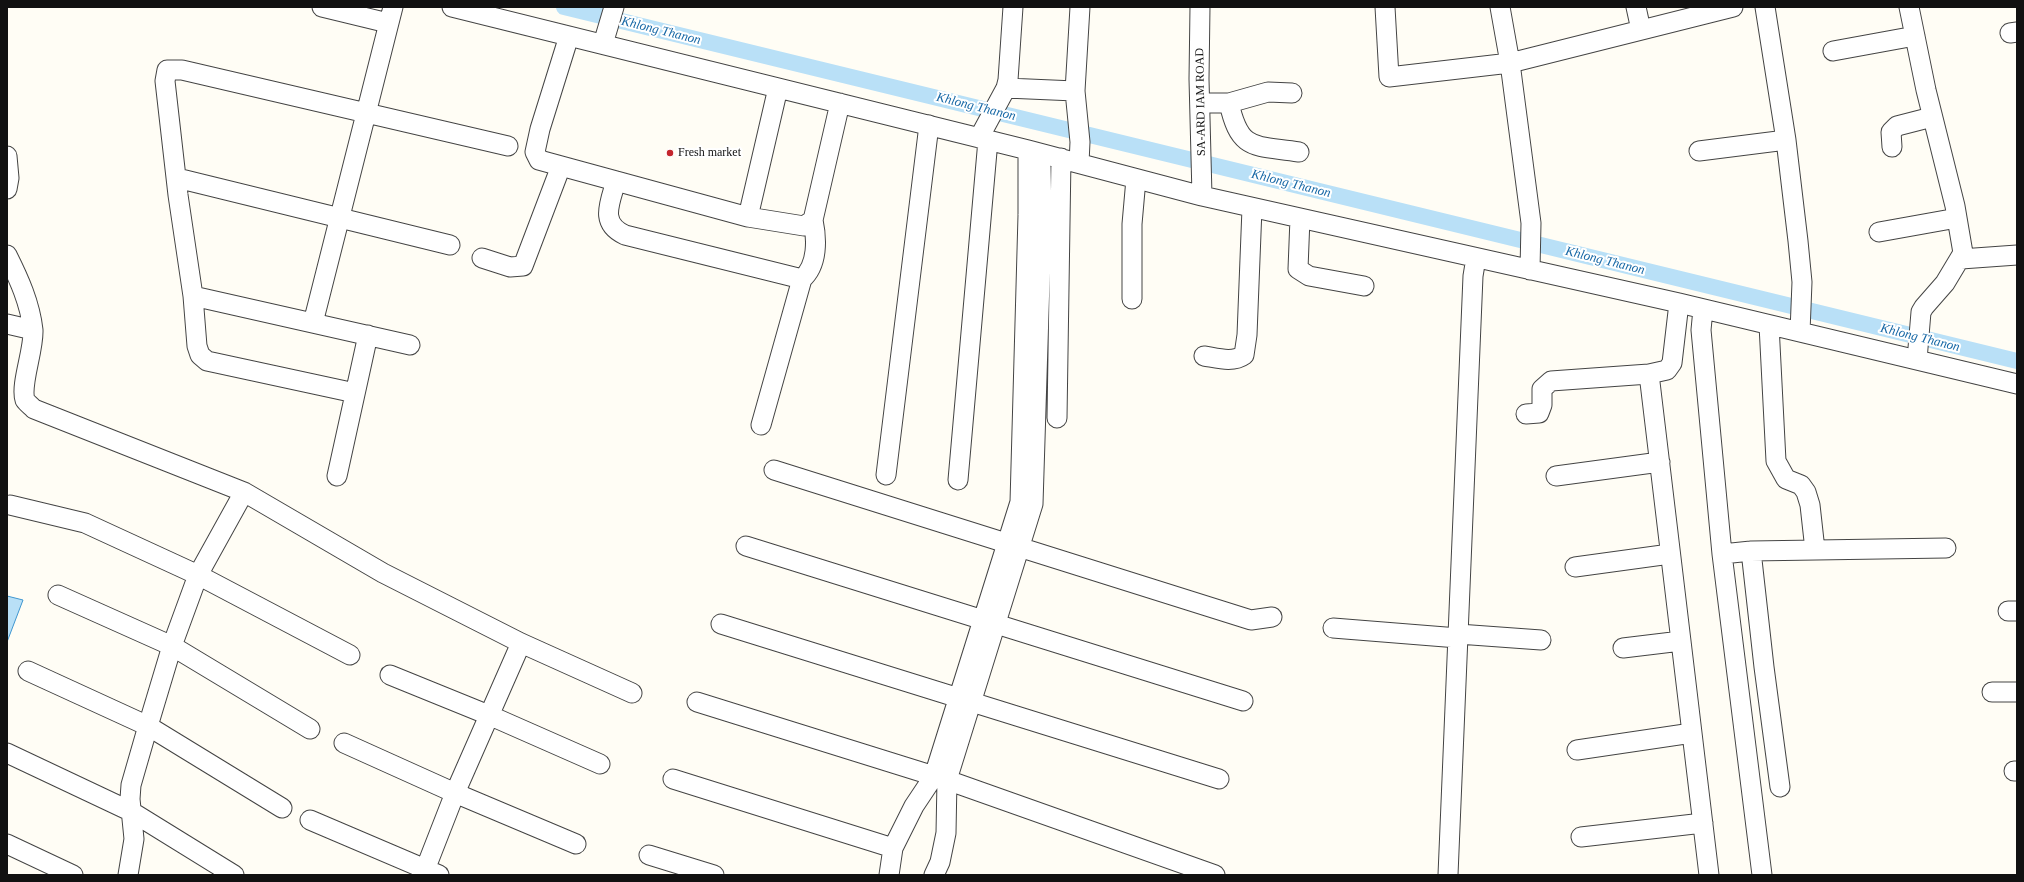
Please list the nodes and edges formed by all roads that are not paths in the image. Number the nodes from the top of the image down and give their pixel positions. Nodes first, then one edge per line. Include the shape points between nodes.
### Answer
1 (322, 7) edge
2 (452, 7) edge
3 (614, 7) edge
4 (1013, 7) edge
5 (1080, 7) edge
6 (1200, 7) edge
7 (1385, 7) edge
8 (1500, 7) edge
9 (1636, 7) edge
10 (1733, 7) edge
11 (1766, 7) edge
12 (1909, 7) edge
13 (390, 15) edge
14 (1641, 30) junction
15 (569, 36) junction
16 (1915, 36) junction
17 (605, 38) junction
18 (1833, 51) dead end
19 (1510, 63) junction
20 (778, 88) junction
21 (1075, 91) junction
22 (1003, 92) junction
23 (1292, 93) dead end
24 (840, 103) junction
25 (1229, 103) junction
26 (366, 112) junction
27 (1201, 112) junction
28 (1932, 117) junction
29 (930, 125) junction
30 (985, 133) junction
31 (1786, 140) junction
32 (508, 146) dead end
33 (1892, 147) dead end
34 (1700, 151) dead end
35 (1035, 152) junction
36 (1298, 152) dead end
37 (7, 156) edge
38 (1060, 158) junction
39 (1079, 163) junction
40 (561, 166) junction
41 (177, 178) junction
42 (1136, 179) junction
43 (616, 181) junction
44 (1202, 188) junction
45 (7, 189) edge
46 (1252, 208) junction
47 (748, 216) junction
48 (340, 218) junction
49 (1300, 218) junction
50 (1957, 218) junction
51 (813, 220) junction
52 (1879, 232) dead end
53 (450, 246) dead end
54 (2017, 255) edge
55 (7, 256) edge
56 (482, 258) dead end
57 (1476, 258) junction
58 (1961, 259) junction
59 (1530, 263) junction
60 (802, 279) junction
61 (1364, 286) dead end
62 (193, 296) junction
63 (1132, 299) dead end
64 (1678, 303) junction
65 (1703, 309) junction
66 (313, 323) junction
67 (7, 324) edge
68 (1769, 325) junction
69 (1800, 327) junction
70 (33, 330) junction
71 (368, 335) junction
72 (410, 345) dead end
73 (1918, 353) junction
74 (1204, 356) dead end
75 (1649, 374) junction
76 (2017, 384) edge
77 (355, 393) junction
78 (1526, 414) dead end
79 (1057, 418) dead end
80 (761, 425) dead end
81 (1660, 462) junction
82 (774, 470) dead end
83 (886, 475) dead end
84 (337, 476) dead end
85 (1556, 476) dead end
86 (958, 480) dead end
87 (244, 492) junction
88 (10, 505) dead end
89 (1013, 545) junction
90 (746, 546) dead end
91 (1946, 548) dead end
92 (1815, 550) junction
93 (1751, 551) junction
94 (1670, 554) junction
95 (1722, 554) junction
96 (1575, 567) dead end
97 (198, 575) junction
98 (58, 595) dead end
99 (1272, 617) dead end
100 (989, 622) junction
101 (722, 624) dead end
102 (1333, 628) dead end
103 (1458, 636) junction
104 (1541, 640) dead end
105 (1681, 641) junction
106 (521, 643) junction
107 (172, 646) junction
108 (1624, 648) dead end
109 (350, 655) dead end
110 (28, 671) dead end
111 (390, 675) dead end
112 (1992, 692) dead end
113 (2017, 692) edge
114 (632, 693) dead end
115 (965, 700) junction
116 (1243, 700) dead end
117 (697, 702) dead end
118 (490, 716) junction
119 (148, 726) junction
120 (310, 729) dead end
121 (1692, 734) junction
122 (344, 743) dead end
123 (1577, 750) dead end
124 (7, 753) edge
125 (600, 764) dead end
126 (940, 778) junction
127 (673, 779) dead end
128 (1219, 779) dead end
129 (1780, 787) dead end
130 (455, 793) junction
131 (282, 808) dead end
132 (132, 812) junction
133 (310, 820) dead end
134 (1703, 823) junction
135 (1581, 837) dead end
136 (7, 844) edge
137 (576, 844) dead end
138 (893, 848) junction
139 (649, 855) dead end
140 (429, 873) edge
141 (73, 875) edge
142 (128, 875) edge
143 (234, 875) edge
144 (714, 875) edge
145 (888, 875) edge
146 (934, 875) edge
147 (1215, 875) edge
148 (1448, 875) edge
149 (1709, 875) edge
150 (1762, 875) edge

1 - 13 street
2 - 15 street
3 - 17 street
4 - 22 street via 1008,80
5 - 21 street
6 - 27 street, SA-ARD IAM ROAD
7 - 19 street via 1389,77
8 - 19 street
9 - 14 street
10 - 14 street
11 - 31 street
12 - 16 street
13 - 26 street
14 - 19 street
15 - 17 street
15 - 40 street via 535,152 539,160
16 - 18 street
16 - 28 street
17 - 20 street
19 - 59 street via 1531,223
20 - 24 street
20 - 47 street
21 - 22 street
21 - 39 street via 1080,142
22 - 30 street
23 - 25 street via 1268,92
24 - 29 street
24 - 51 street
25 - 27 street
25 - 36 street via 1234,124 1241,137 1253,144
26 - 32 street
26 - 41 street via 182,70 167,70 165,81
26 - 48 street
27 - 44 street, SA-ARD IAM ROAD
28 - 33 street via 1897,126 1891,132
28 - 50 street
29 - 30 street
29 - 83 street
30 - 35 street
30 - 86 street
31 - 34 street
31 - 69 street via 1802,282
35 - 38 street
35 - 89 street via 1028,215 1028,461
37 - 45 street
38 - 39 street
38 - 79 street
39 - 42 street
40 - 43 street
40 - 56 street via 523,266 510,267
41 - 48 street
41 - 62 street
42 - 44 street
42 - 63 street via 1132,224
43 - 47 street
43 - 60 street via 608,209 609,220 615,231 625,236
44 - 46 street
46 - 49 street
46 - 74 street via 1244,355 1241,358 1227,359
47 - 51 street via 804,226
48 - 53 street
48 - 66 street
49 - 57 street
49 - 61 street via 1298,269 1310,276
50 - 52 street
50 - 58 street via 1963,253
51 - 60 street via 816,237 812,264 809,273
54 - 58 street
55 - 70 street via 24,287
57 - 59 street
57 - 103 street via 1473,276
58 - 73 street via 1921,312
59 - 64 street
60 - 80 street
62 - 66 street
62 - 77 street via 196,346 200,355 208,361
64 - 65 street
64 - 75 street via 1672,365 1667,370
65 - 68 street
65 - 95 street via 1701,330
66 - 71 street
67 - 70 street
68 - 69 street
68 - 92 street via 1776,461 1786,479 1801,485 1806,492 1810,504
69 - 73 street
70 - 87 street via 33,345 24,387 26,400 34,409
71 - 72 street
71 - 77 street
73 - 76 street
75 - 78 street via 1551,381 1542,389 1539,413
75 - 81 street
77 - 84 street
81 - 85 street
81 - 94 street
82 - 89 street
87 - 97 street
87 - 106 street via 383,573
88 - 97 street via 85,522
89 - 99 street via 1251,620
89 - 100 street
90 - 100 street
91 - 92 street
92 - 93 street
93 - 95 street
93 - 129 street
94 - 96 street
94 - 105 street
95 - 150 street
97 - 107 street
97 - 109 street
98 - 107 street
100 - 115 street
100 - 116 street
101 - 115 street
102 - 103 street
103 - 104 street
103 - 148 street
105 - 108 street
105 - 121 street
106 - 114 street
106 - 118 street
107 - 119 street
107 - 120 street
110 - 119 street
111 - 118 street
112 - 113 street
115 - 126 street
115 - 128 street
117 - 126 street
118 - 125 street
118 - 130 street
119 - 131 street
119 - 132 street via 131,785
121 - 123 street
121 - 134 street
122 - 130 street
124 - 132 street
126 - 138 street via 914,806
126 - 146 street via 946,833 940,862
126 - 147 street
127 - 138 street
130 - 137 street
130 - 140 street
132 - 142 street via 134,839
132 - 143 street
133 - 140 street
134 - 135 street
134 - 149 street
136 - 141 street
138 - 145 street
139 - 144 street

